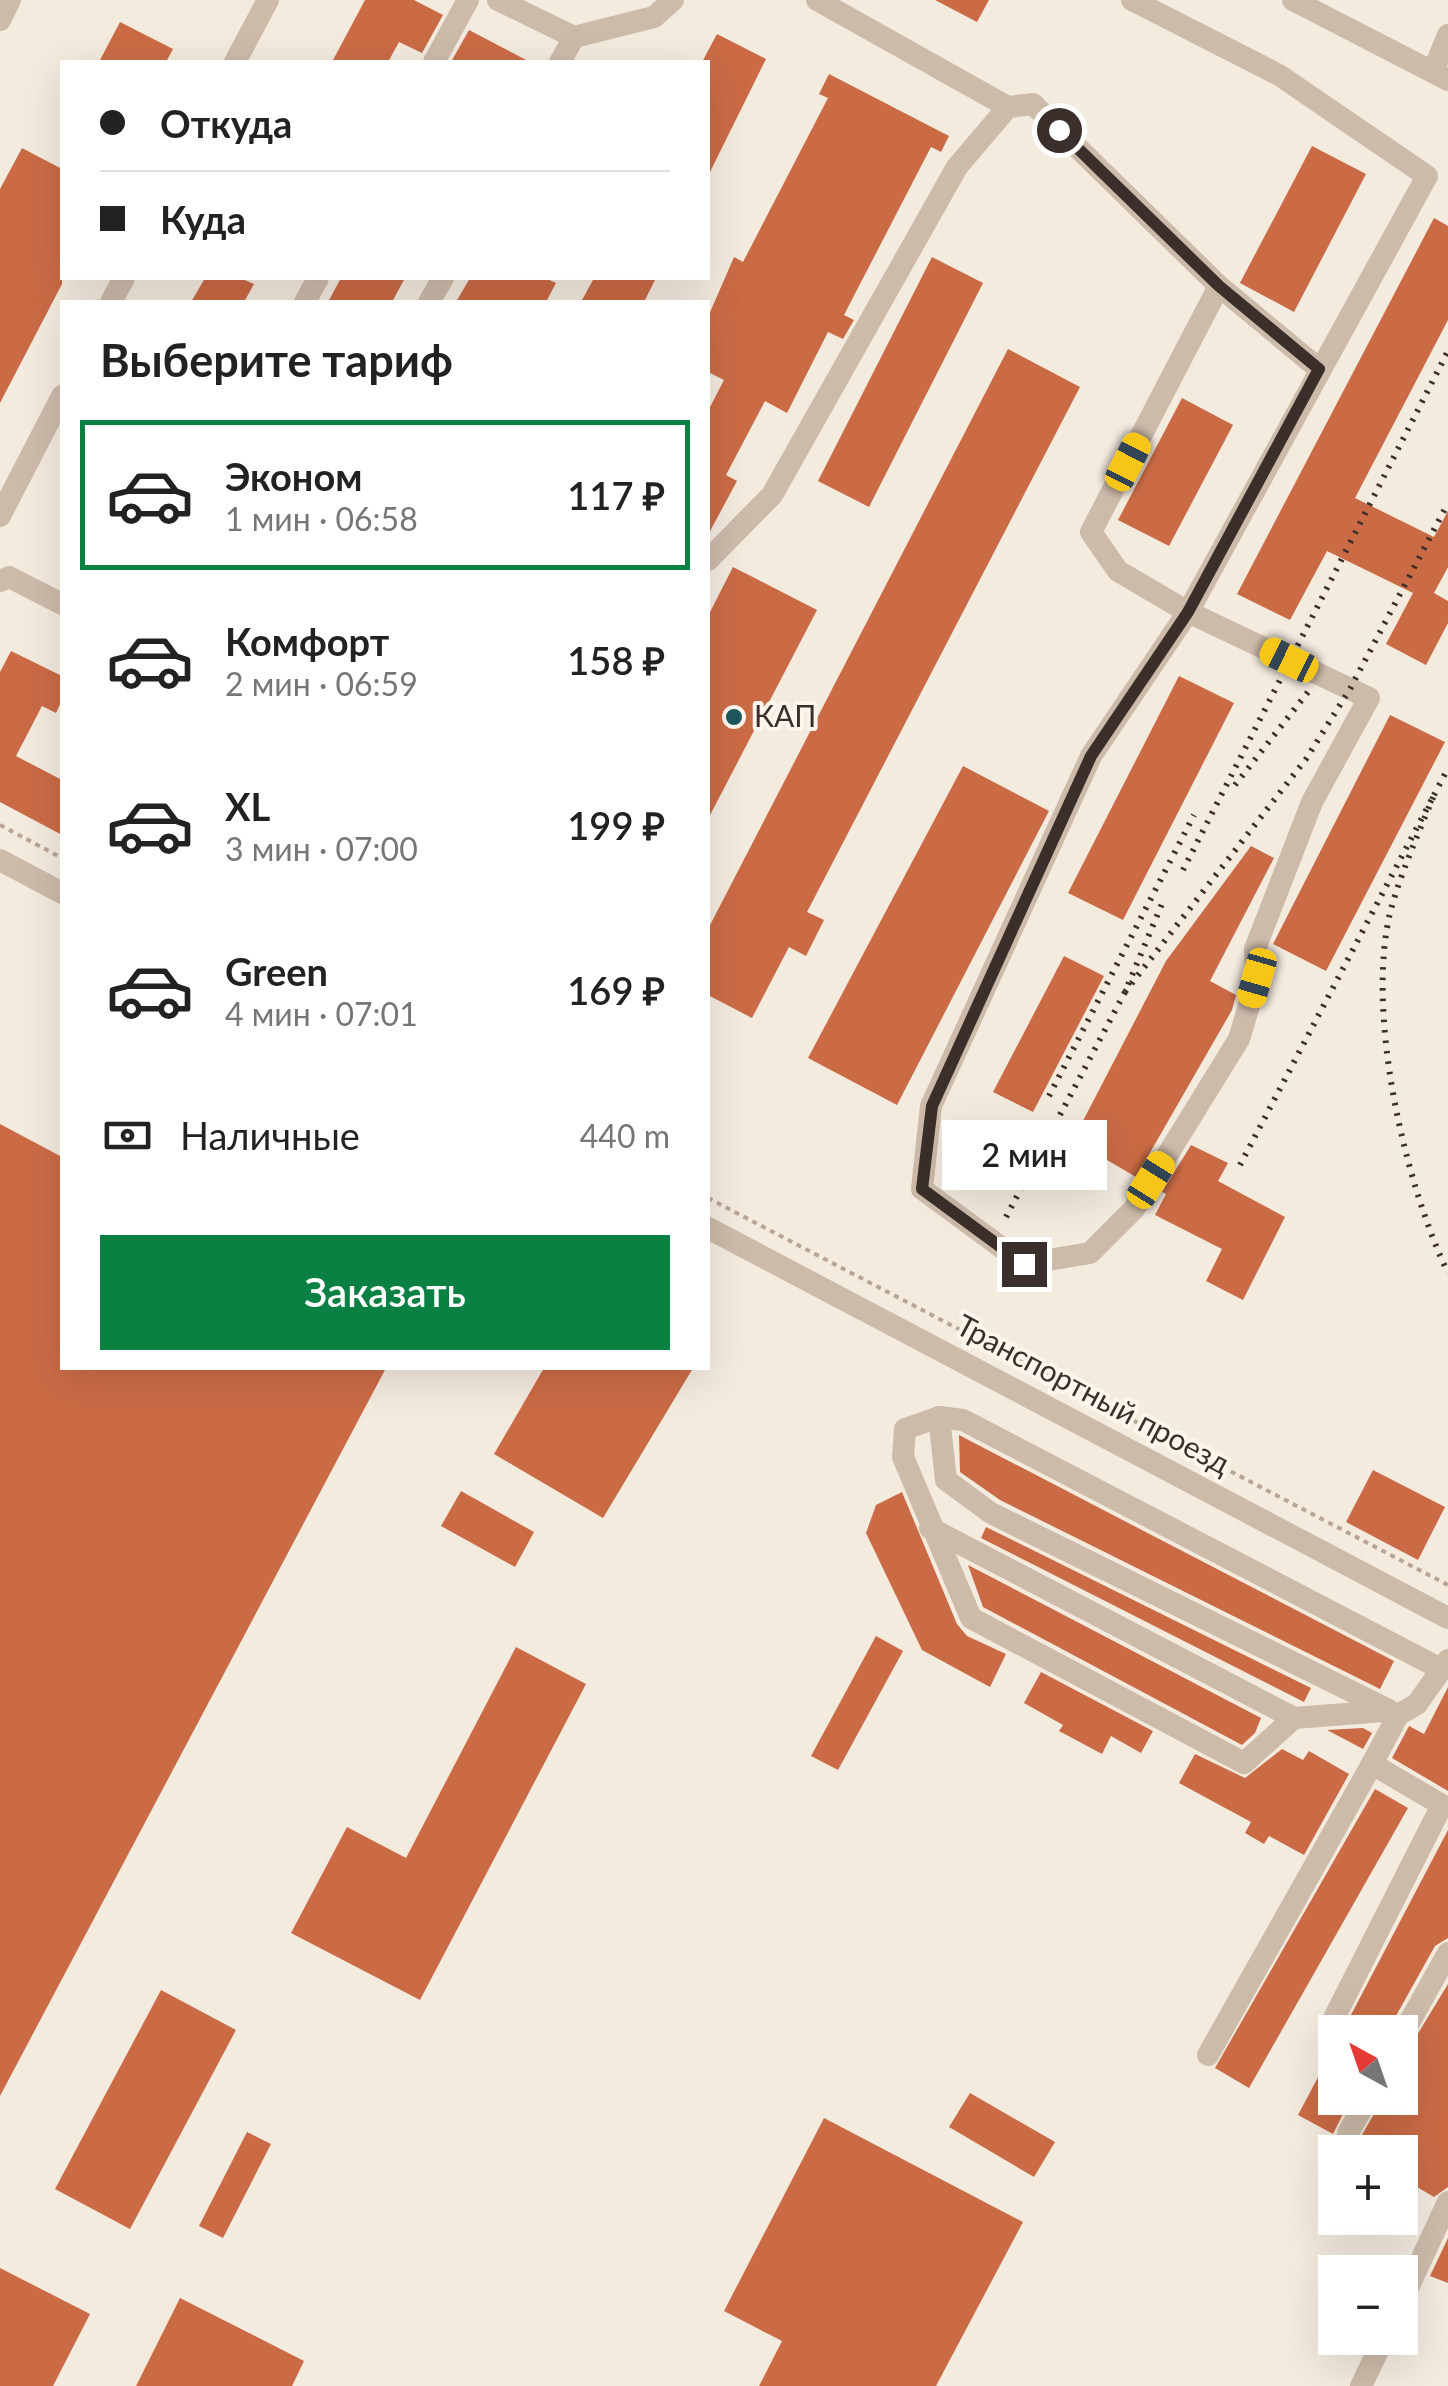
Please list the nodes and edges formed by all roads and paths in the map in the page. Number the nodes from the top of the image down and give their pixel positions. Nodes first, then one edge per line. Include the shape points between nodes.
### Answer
1 (10, 0) edge
2 (268, 0) edge
3 (468, 0) edge
4 (498, 0) edge
5 (673, 0) edge
6 (1132, 0) edge
7 (1293, 0) edge
8 (827, 2) edge
9 (0, 20) edge
10 (1448, 35) edge
11 (574, 38) junction
12 (236, 60) edge
13 (435, 60) edge
14 (561, 60) edge
15 (1441, 76) edge
16 (1008, 106) junction
17 (1219, 286) junction
18 (1319, 369) junction
19 (60, 399) edge
20 (7, 484) edge
21 (0, 516) edge
22 (710, 558) edge
23 (0, 581) edge
24 (60, 603) edge
25 (1188, 612) junction
26 (0, 826) edge
27 (60, 857) edge
28 (0, 860) edge
29 (60, 892) edge
30 (710, 1199) edge
31 (710, 1229) edge
32 (939, 1417) junction
33 (930, 1528) junction
34 (1448, 1586) edge
35 (1448, 1618) edge
36 (1446, 1665) edge
37 (1393, 1713) junction
38 (1294, 1718) junction
39 (1372, 1764) junction
40 (1445, 1807) edge
41 (1448, 1953) edge
42 (1336, 2015) edge
43 (1414, 2015) edge
44 (1208, 2056) dead end
45 (1358, 2115) edge
46 (1348, 2132) dead end
47 (1448, 2202) edge
48 (1418, 2266) edge
49 (1376, 2355) edge
50 (1361, 2386) edge

1 - 9 street
2 - 12 street
3 - 13 street
4 - 11 street
5 - 11 street via 654,17
6 - 18 street via 1279,75 1427,176
7 - 15 street
8 - 16 street
10 - 15 street
11 - 14 street
16 - 17 street via 1032,104
16 - 22 street via 957,167 772,495
17 - 18 street
17 - 25 street via 1091,532 1118,571
18 - 25 street
19 - 20 street
20 - 21 street
23 - 24 street via 9,577
25 - 25 street via 1091,756 932,1106 922,1189 1024,1264 1090,1252 1134,1209 1239,1038 1257,978 1254,949 1312,802 1369,698
26 - 27 path
28 - 29 street
30 - 34 path
31 - 35 street, Транспортный проезд
32 - 33 street via 905,1429 902,1457
32 - 36 street via 963,1420
32 - 37 street via 946,1480 991,1513
33 - 38 street
33 - 38 street via 971,1618 1244,1763
36 - 37 street via 1417,1704
37 - 38 street
37 - 39 street
39 - 40 street
39 - 44 street
40 - 42 street
41 - 43 street
45 - 46 street
47 - 48 street
49 - 50 street

